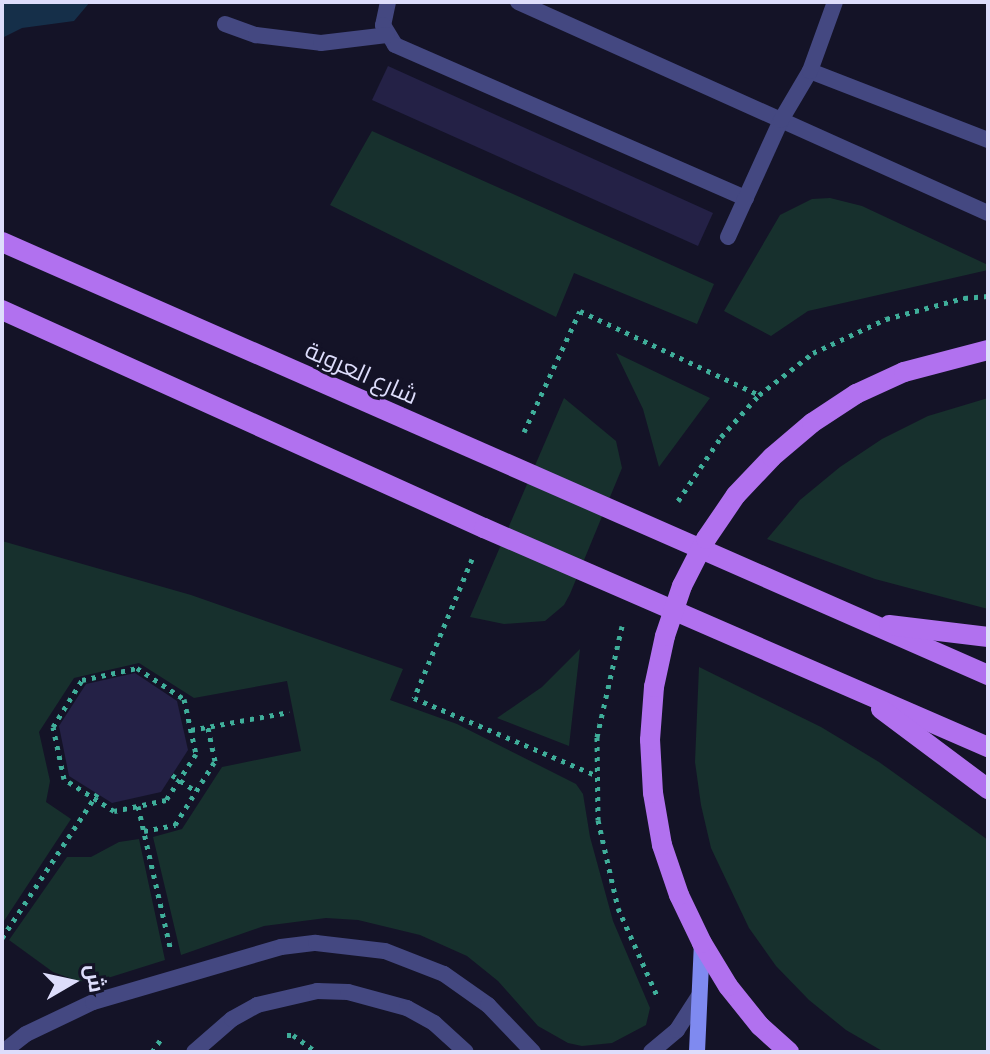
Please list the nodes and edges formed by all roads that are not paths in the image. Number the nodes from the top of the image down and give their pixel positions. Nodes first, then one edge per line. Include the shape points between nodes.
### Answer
1 (388, 2) edge
2 (518, 2) edge
3 (835, 2) edge
4 (225, 24) dead end
5 (387, 35) junction
6 (810, 71) junction
7 (781, 120) junction
8 (988, 140) edge
9 (746, 198) junction
10 (988, 213) edge
11 (728, 237) dead end
12 (2, 242) edge
13 (2, 310) edge
14 (988, 350) edge
15 (865, 622) junction
16 (988, 637) edge
17 (988, 675) edge
18 (852, 688) junction
19 (988, 747) edge
20 (988, 789) edge
21 (702, 943) junction
22 (699, 996) junction
23 (3, 1052) edge
24 (194, 1052) edge
25 (466, 1052) edge
26 (533, 1052) edge
27 (651, 1052) edge
28 (697, 1052) edge
29 (789, 1052) edge

1 - 5 lane via 383,14
2 - 7 lane
3 - 6 lane
4 - 5 lane via 310,43
5 - 9 lane via 395,45
6 - 7 lane
6 - 8 lane
7 - 9 lane
7 - 10 lane
9 - 11 lane
12 - 15 main road, شارع العروبة
13 - 18 main road
14 - 21 main road via 904,372 856,394 812,423 736,495 682,586 654,687 652,780 662,845
15 - 16 main road
15 - 17 main road, شارع العروبة
18 - 19 main road
18 - 20 main road
21 - 22 main road
21 - 29 main road via 744,1006
22 - 27 lane via 677,1030
22 - 28 main road
23 - 26 lane via 59,1016 281,947 316,943 385,951 444,974
24 - 25 lane via 257,1005 317,991 348,992 407,1008 434,1023

